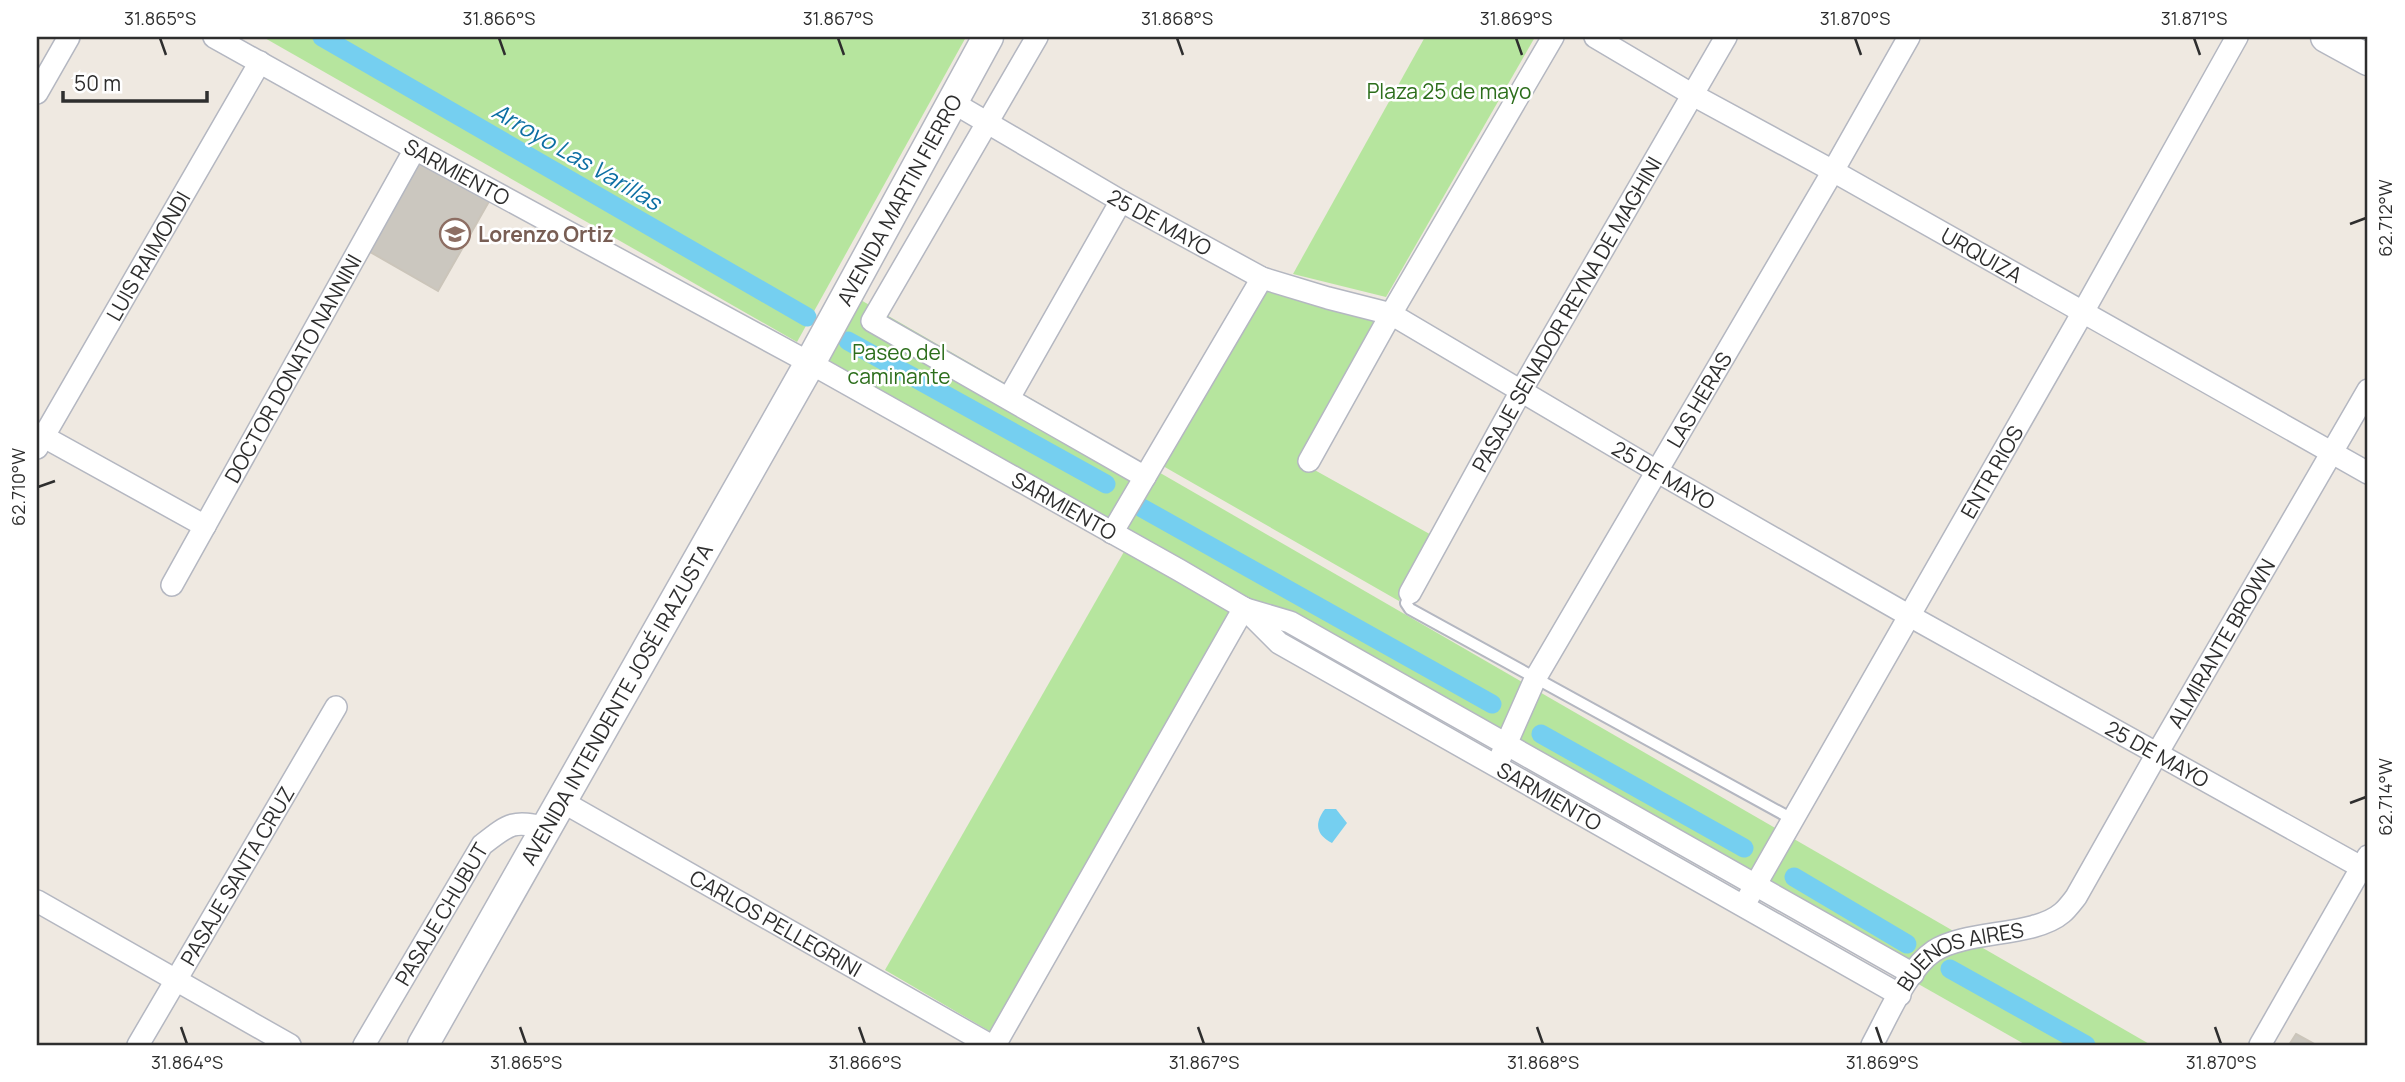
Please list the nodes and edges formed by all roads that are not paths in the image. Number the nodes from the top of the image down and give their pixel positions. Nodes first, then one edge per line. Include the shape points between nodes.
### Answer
1 (69, 37) edge
2 (214, 37) edge
3 (988, 37) edge
4 (1037, 37) edge
5 (1553, 37) edge
6 (1595, 37) edge
7 (1726, 37) edge
8 (1909, 37) edge
9 (2237, 37) edge
10 (2326, 37) edge
11 (2368, 60) edge
12 (260, 62) junction
13 (37, 93) edge
14 (1693, 95) junction
15 (952, 102) junction
16 (987, 123) junction
17 (415, 149) junction
18 (1833, 171) junction
19 (1121, 201) junction
20 (1262, 278) junction
21 (2083, 312) junction
22 (1391, 314) junction
23 (810, 363) junction
24 (2368, 390) edge
25 (1521, 391) junction
26 (1009, 398) junction
27 (39, 439) edge
28 (2332, 452) junction
29 (1309, 461) dead end
30 (1658, 472) junction
31 (2368, 473) edge
32 (1145, 477) junction
33 (205, 526) junction
34 (1112, 533) junction
35 (172, 585) dead end
36 (1409, 593) joint
37 (1244, 608) junction
38 (1908, 615) junction
39 (1535, 680) junction
40 (336, 706) dead end
41 (1507, 743) junction
42 (2158, 752) junction
43 (1497, 765) junction
44 (563, 802) junction
45 (1792, 819) junction
46 (547, 828) junction
47 (2366, 865) edge
48 (1756, 885) junction
49 (2076, 897) joint
50 (37, 901) edge
51 (1744, 905) junction
52 (1923, 963) junction
53 (176, 980) junction
54 (1900, 995) junction
55 (138, 1045) edge
56 (289, 1045) edge
57 (364, 1045) edge
58 (423, 1045) edge
59 (993, 1045) edge
60 (1872, 1045) edge
61 (2260, 1045) edge

1 - 13 street
2 - 12 street, SARMIENTO
3 - 15 main road, AVENIDA MARTIN FIERRO
4 - 16 street
5 - 22 street
6 - 14 street, URQUIZA
7 - 14 street, PASAJE SENADOR REYNA DE MAGHINI
8 - 18 street, LAS HERAS
9 - 21 street, ENTR RIOS
10 - 11 main road
12 - 17 street, SARMIENTO
12 - 27 street, LUIS RAIMONDI
14 - 18 street, URQUIZA
14 - 25 street, PASAJE SENADOR REYNA DE MAGHINI
15 - 16 street, 25 DE MAYO
15 - 23 main road, AVENIDA MARTIN FIERRO
16 - 19 street, 25 DE MAYO
16 - 26 street via 872,321
17 - 23 street, SARMIENTO
17 - 33 street, DOCTOR DONATO NANNINI
18 - 21 street, URQUIZA
18 - 30 street, LAS HERAS
19 - 20 street, 25 DE MAYO
19 - 26 street
20 - 22 street, 25 DE MAYO
20 - 32 street
21 - 28 street, URQUIZA
21 - 38 street, ENTR RIOS
22 - 25 street, 25 DE MAYO
22 - 29 street
23 - 34 street, SARMIENTO
23 - 44 main road, AVENIDA INTENDENTE JOSÉ IRAZUSTA
24 - 28 street, ALMIRANTE BROWN
25 - 30 street, 25 DE MAYO
25 - 36 street, PASAJE SENADOR REYNA DE MAGHINI
26 - 32 street
27 - 33 street
28 - 31 street, URQUIZA
28 - 42 street, ALMIRANTE BROWN
30 - 38 street, 25 DE MAYO
30 - 39 street, LAS HERAS
32 - 34 street
33 - 35 street, DOCTOR DONATO NANNINI
34 - 37 street, SARMIENTO
36 - 39 lane via 1406,603 1410,609
37 - 41 street via 1290,622
37 - 43 street, SARMIENTO via 1279,643
37 - 59 street
38 - 42 street, 25 DE MAYO
38 - 45 street, ENTR RIOS
39 - 41 street, LAS HERAS
39 - 45 lane
40 - 53 street, PASAJE SANTA CRUZ
41 - 43 street, LAS HERAS
41 - 48 street
42 - 47 street, 25 DE MAYO
42 - 49 street, ALMIRANTE BROWN
43 - 51 street, SARMIENTO
44 - 46 main road, AVENIDA INTENDENTE JOSÉ IRAZUSTA
44 - 59 street, CARLOS PELLEGRINI
45 - 48 street, ENTR RIOS
46 - 57 street, PASAJE CHUBUT via 522,822 482,845
46 - 58 main road, AVENIDA INTENDENTE JOSÉ IRAZUSTA
47 - 61 street
48 - 51 street, ENTR RIOS
48 - 52 street
49 - 52 street, BUENOS AIRES via 2061,914 2043,923 1964,940
50 - 53 street
51 - 54 street, SARMIENTO
52 - 54 street, BUENOS AIRES
53 - 55 street, PASAJE SANTA CRUZ
53 - 56 street
54 - 60 street, BUENOS AIRES

